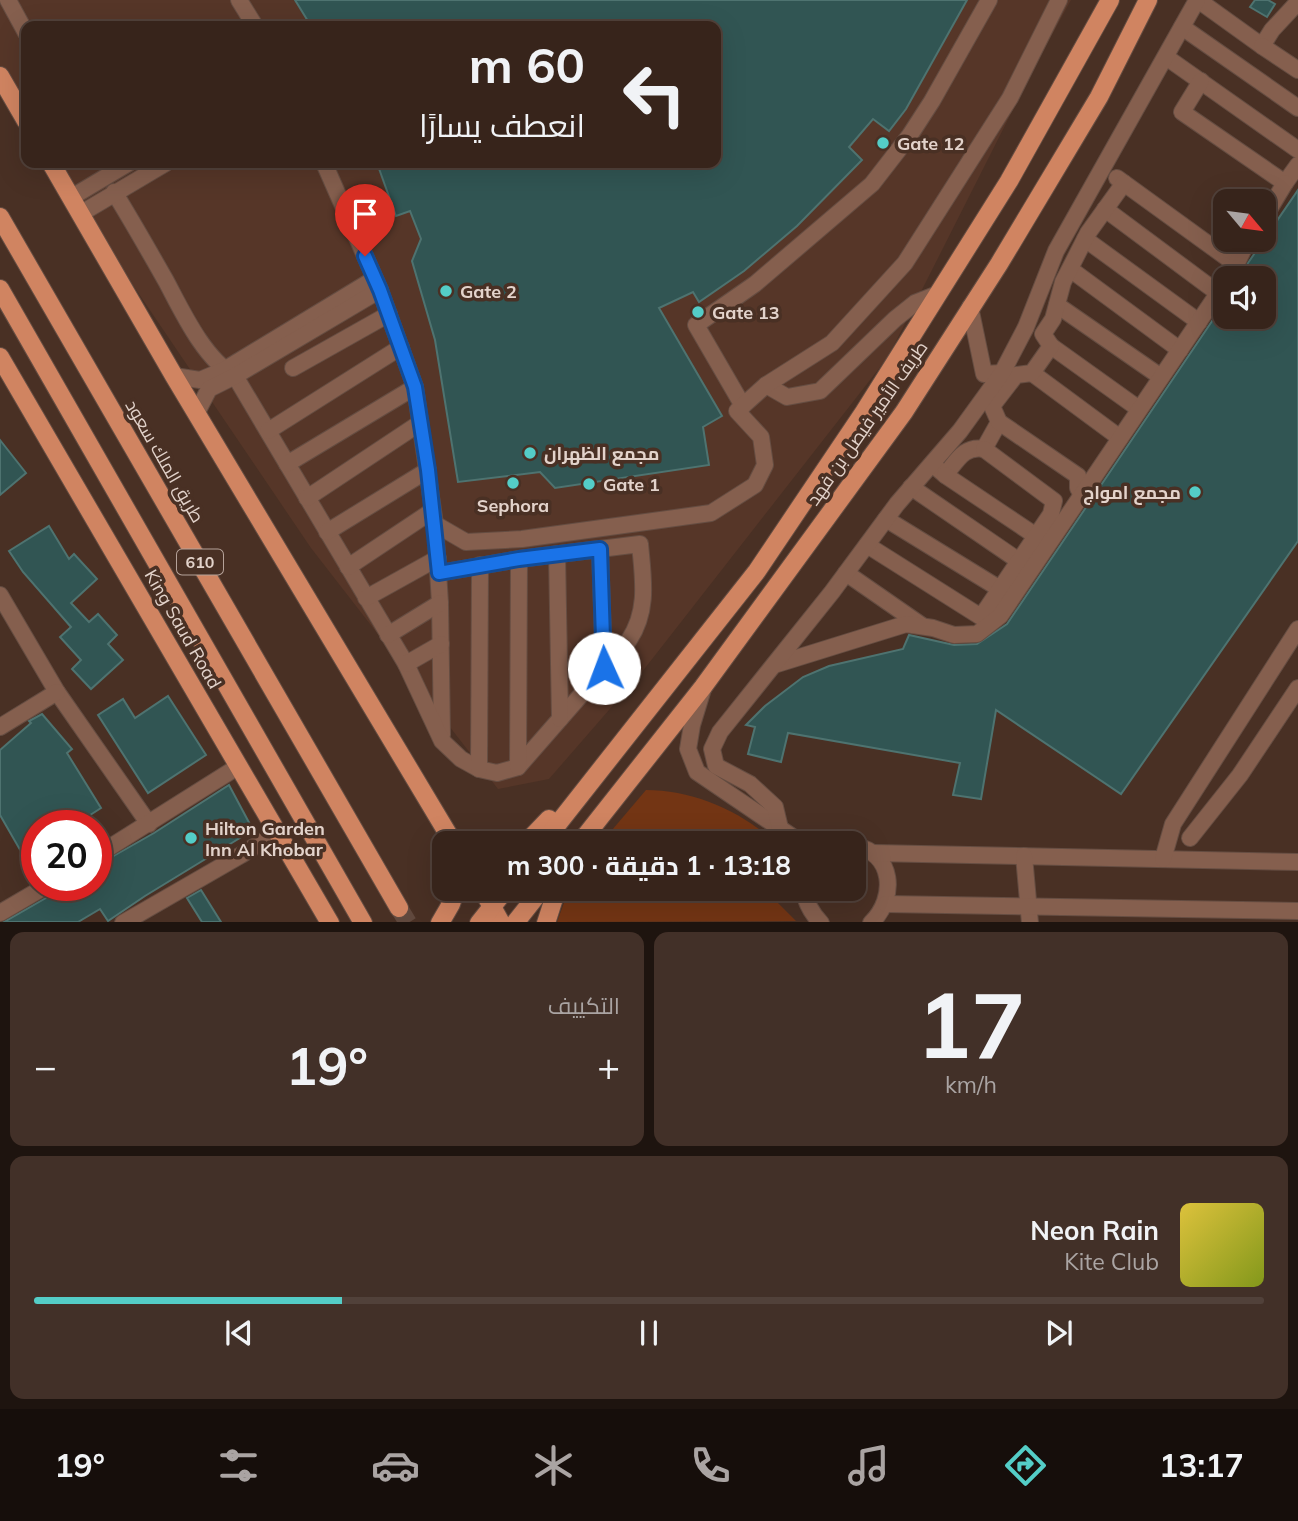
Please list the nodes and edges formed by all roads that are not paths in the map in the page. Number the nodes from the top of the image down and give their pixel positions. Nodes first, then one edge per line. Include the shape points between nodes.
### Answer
1 (8, 0) edge
2 (239, 0) edge
3 (989, 0) edge
4 (1059, 0) edge
5 (1110, 0) edge
6 (1148, 0) edge
7 (1197, 0) edge
8 (1298, 2) edge
9 (252, 21) edge
10 (21, 22) edge
11 (1182, 27) junction
12 (1262, 46) junction
13 (1166, 57) junction
14 (1298, 70) edge
15 (0, 76) edge
16 (1200, 81) junction
17 (1298, 108) edge
18 (21, 112) edge
19 (1298, 149) edge
20 (1298, 165) edge
21 (54, 168) edge
22 (157, 168) edge
23 (326, 168) edge
24 (103, 169) edge
25 (1104, 169) junction
26 (1124, 183) junction
27 (1285, 183) junction
28 (114, 192) junction
29 (72, 197) junction
30 (1276, 198) edge
31 (1105, 209) junction
32 (80, 214) junction
33 (0, 217) edge
34 (1085, 239) junction
35 (1226, 266) edge
36 (1070, 269) junction
37 (1213, 282) edge
38 (377, 285) junction
39 (0, 289) edge
40 (938, 294) junction
41 (1213, 301) edge
42 (1057, 305) junction
43 (970, 307) junction
44 (389, 314) junction
45 (1199, 321) junction
46 (1051, 346) junction
47 (401, 347) junction
48 (1180, 350) junction
49 (0, 357) edge
50 (293, 368) dead end
51 (229, 373) junction
52 (1002, 373) junction
53 (1032, 373) junction
54 (174, 376) junction
55 (1161, 377) junction
56 (766, 385) junction
57 (415, 387) junction
58 (743, 406) junction
59 (1139, 410) junction
60 (197, 412) junction
61 (999, 422) junction
62 (420, 424) junction
63 (268, 431) junction
64 (1120, 438) junction
65 (984, 449) junction
66 (287, 464) junction
67 (932, 464) junction
68 (428, 470) junction
69 (946, 475) junction
70 (911, 487) junction
71 (1082, 495) junction
72 (307, 498) junction
73 (433, 518) junction
74 (886, 519) junction
75 (634, 524) junction
76 (327, 532) junction
77 (1036, 536) junction
78 (640, 544) junction
79 (867, 545) junction
80 (600, 549) junction
81 (557, 554) junction
82 (519, 559) junction
83 (1019, 561) junction
84 (480, 565) junction
85 (438, 566) junction
86 (348, 567) junction
87 (846, 573) junction
88 (1000, 589) junction
89 (0, 595) edge
90 (366, 598) junction
91 (440, 603) junction
92 (923, 627) junction
93 (1298, 629) edge
94 (388, 635) junction
95 (441, 644) junction
96 (406, 664) junction
97 (774, 665) junction
98 (604, 668) junction
99 (703, 687) junction
100 (1298, 688) edge
101 (57, 692) junction
102 (560, 719) junction
103 (0, 727) edge
104 (442, 741) junction
105 (609, 760) junction
106 (239, 766) junction
107 (518, 767) junction
108 (478, 769) junction
109 (149, 824) junction
110 (780, 828) junction
111 (445, 831) edge
112 (538, 831) edge
113 (552, 831) edge
114 (590, 831) edge
115 (784, 831) edge
116 (278, 832) junction
117 (1190, 838) dead end
118 (112, 846) edge
119 (866, 850) edge
120 (873, 853) junction
121 (1024, 856) junction
122 (1163, 859) junction
123 (1298, 862) edge
124 (21, 900) edge
125 (452, 901) edge
126 (490, 901) edge
127 (496, 901) edge
128 (532, 901) edge
129 (553, 901) edge
130 (806, 901) edge
131 (886, 904) junction
132 (493, 905) junction
133 (399, 908) tunnel mouth
134 (1298, 911) edge
135 (0, 912) edge
136 (1029, 915) edge
137 (1179, 916) edge
138 (813, 920) edge
139 (123, 922) edge
140 (327, 922) edge
141 (363, 922) edge
142 (440, 922) edge
143 (479, 922) edge
144 (501, 922) edge
145 (515, 922) edge
146 (546, 922) edge
147 (871, 922) edge

1 - 10 street
2 - 9 street
3 - 58 street via 932,101 872,184 755,284 696,325
4 - 56 street via 1010,98 905,263 832,343
5 - 40 main road, طريف الأمير فيصل بن فهد via 1009,181
6 - 43 main road, طريف الأمير فيصل بن فهد via 1099,97
7 - 11 street
7 - 12 street
8 - 12 street
11 - 13 street
11 - 17 street
12 - 14 street
13 - 16 street
13 - 25 street
15 - 18 main road
16 - 19 street
16 - 27 street via 1182,112
20 - 27 street
21 - 29 main road
22 - 28 street
23 - 38 street
24 - 29 street
25 - 26 street
25 - 52 street via 1056,251
26 - 31 street
26 - 35 street
27 - 30 street
28 - 32 street
28 - 51 street via 184,315
29 - 32 main road
31 - 34 street
31 - 37 street
32 - 54 main road
33 - 133 main road, طريق الملك سعود / 610
34 - 36 street
34 - 45 street
36 - 42 street
36 - 48 street
38 - 44 street
38 - 51 street
39 - 141 main road, 610
40 - 56 street via 915,303 895,319 820,391 787,397
40 - 105 main road, طريف الأمير فيصل بن فهد via 757,571
41 - 45 street
42 - 46 street via 1043,334
42 - 55 street
43 - 52 street via 984,374
43 - 99 main road, طريف الأمير فيصل بن فهد via 904,412
44 - 47 street
44 - 50 street
45 - 48 street
46 - 53 street
46 - 59 street
47 - 57 street
47 - 63 street
48 - 55 street
49 - 106 main road, King Saud Road
51 - 54 street via 200,380
51 - 60 street via 209,389
51 - 63 street
52 - 67 street
53 - 61 street via 1016,375 992,406
53 - 64 street
54 - 60 main road
55 - 59 street
56 - 58 street
57 - 62 street
57 - 66 street
58 - 75 street via 737,411 761,437 765,465 755,485 711,513
59 - 64 street
60 - 111 main road
61 - 65 street
61 - 71 street via 1078,476
62 - 68 street
62 - 72 street
63 - 66 street
64 - 71 street
65 - 69 street via 964,451
65 - 77 street via 1054,501
66 - 72 street
67 - 69 street
67 - 70 street
68 - 73 street
68 - 76 street
69 - 77 street
70 - 74 street
70 - 83 street
71 - 92 street via 1000,615 977,634 954,635
72 - 76 street
73 - 75 street via 466,542
73 - 85 street
73 - 86 street
74 - 79 street
74 - 88 street
75 - 78 street
76 - 86 street
77 - 83 street
78 - 80 street
78 - 98 street via 639,625
79 - 87 street
79 - 88 street via 981,617
80 - 81 street
80 - 98 street
81 - 82 street
81 - 102 street
82 - 84 street
82 - 107 street
83 - 88 street
84 - 85 street
84 - 108 street
85 - 90 street
85 - 91 street
86 - 90 street
87 - 92 street
87 - 97 street
89 - 101 street
90 - 94 street
91 - 94 street
91 - 95 street
92 - 97 street via 906,624
93 - 122 street via 1173,824
94 - 96 street
95 - 96 street
95 - 104 street
96 - 104 street
97 - 110 street via 720,732 712,749 716,766 750,784 775,807
98 - 102 street
99 - 110 street via 688,749 697,772
99 - 114 main road, طريف الأمير فيصل بن فهد
100 - 117 street via 1240,775
101 - 103 street
101 - 109 street
102 - 107 street
104 - 108 street
105 - 112 main road
105 - 113 main road, طريف الأمير فيصل بن فهد
106 - 109 street
106 - 116 main road, King Saud Road
107 - 108 street via 498,773
109 - 118 street
110 - 115 street
116 - 139 street
116 - 140 main road, King Saud Road
119 - 120 street
120 - 121 street
120 - 131 street via 888,876
121 - 122 street
121 - 136 street
122 - 123 street
124 - 135 street
125 - 142 main road
126 - 132 main road
127 - 132 main road
128 - 145 main road
129 - 146 main road
130 - 138 street
131 - 136 street
131 - 147 street
132 - 143 main road
132 - 144 main road
134 - 137 street
136 - 137 street

